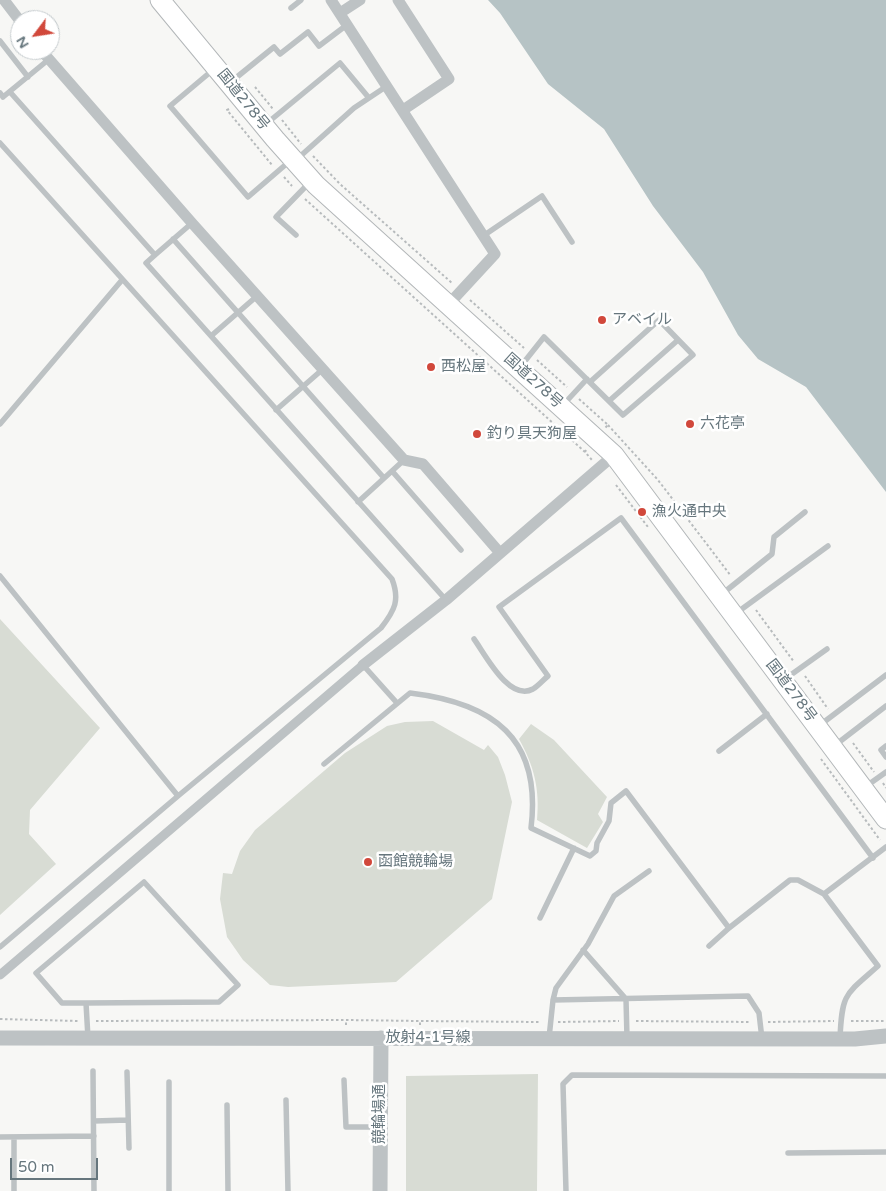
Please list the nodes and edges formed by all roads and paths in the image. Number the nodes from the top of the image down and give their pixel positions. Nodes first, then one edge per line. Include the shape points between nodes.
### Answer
1 (4, 0) edge
2 (301, 0) edge
3 (332, 0) edge
4 (360, 0) edge
5 (398, 0) edge
6 (166, 4) edge
7 (291, 8) dead end
8 (12, 10) edge
9 (340, 13) junction
10 (348, 24) junction
11 (0, 41) edge
12 (41, 60) edge
13 (49, 60) edge
14 (216, 68) junction
15 (28, 77) junction
16 (229, 84) junction
17 (387, 86) junction
18 (255, 87) dead end
19 (10, 92) junction
20 (0, 93) edge
21 (369, 98) junction
22 (402, 110) junction
23 (271, 120) junction
24 (0, 144) edge
25 (298, 157) junction
26 (312, 180) junction
27 (192, 223) junction
28 (296, 235) dead end
29 (483, 236) junction
30 (173, 239) junction
31 (572, 242) dead end
32 (155, 255) junction
33 (122, 280) junction
34 (257, 296) junction
35 (455, 298) junction
36 (239, 311) junction
37 (211, 336) junction
38 (678, 340) junction
39 (524, 361) junction
40 (322, 369) junction
41 (588, 381) junction
42 (304, 385) junction
43 (567, 400) junction
44 (609, 401) junction
45 (276, 410) junction
46 (0, 424) edge
47 (596, 438) junction
48 (614, 454) junction
49 (404, 460) junction
50 (392, 471) junction
51 (384, 478) junction
52 (358, 502) junction
53 (805, 512) dead end
54 (828, 546) dead end
55 (461, 550) dead end
56 (500, 553) junction
57 (0, 576) edge
58 (720, 596) junction
59 (446, 600) junction
60 (734, 614) junction
61 (474, 639) dead end
62 (827, 650) dead end
63 (363, 665) junction
64 (886, 675) edge
65 (783, 680) junction
66 (397, 703) junction
67 (886, 706) edge
68 (767, 714) junction
69 (818, 726) junction
70 (886, 746) edge
71 (832, 747) junction
72 (719, 751) dead end
73 (886, 757) edge
74 (324, 764) dead end
75 (886, 772) edge
76 (863, 788) junction
77 (178, 796) junction
78 (886, 819) edge
79 (886, 847) edge
80 (574, 848) junction
81 (873, 858) junction
82 (649, 871) dead end
83 (824, 894) junction
84 (540, 918) dead end
85 (730, 928) junction
86 (709, 946) dead end
87 (0, 947) edge
88 (583, 950) junction
89 (0, 975) edge
90 (626, 999) junction
91 (553, 1000) junction
92 (86, 1003) junction
93 (0, 1019) edge
94 (346, 1020) junction
95 (88, 1021) junction
96 (420, 1021) junction
97 (627, 1021) junction
98 (841, 1021) junction
99 (886, 1021) edge
100 (551, 1022) junction
101 (760, 1022) junction
102 (886, 1036) edge
103 (0, 1038) edge
104 (346, 1038) junction
105 (381, 1038) junction
106 (420, 1038) junction
107 (549, 1038) junction
108 (627, 1038) junction
109 (762, 1039) junction
110 (840, 1039) junction
111 (855, 1039) junction
112 (88, 1040) junction
113 (886, 1043) edge
114 (93, 1072) dead end
115 (127, 1072) dead end
116 (886, 1076) edge
117 (344, 1080) dead end
118 (169, 1082) dead end
119 (286, 1100) dead end
120 (227, 1105) dead end
121 (128, 1120) junction
122 (94, 1121) junction
123 (380, 1127) junction
124 (94, 1136) junction
125 (0, 1137) edge
126 (14, 1137) junction
127 (129, 1148) dead end
128 (886, 1152) edge
129 (788, 1153) dead end
130 (14, 1191) edge
131 (94, 1191) edge
132 (168, 1191) edge
133 (228, 1191) edge
134 (288, 1191) edge
135 (380, 1191) edge
136 (566, 1191) edge

1 - 8 street
2 - 7 lane
3 - 9 street
4 - 9 street
5 - 22 street via 449,79
6 - 14 highway, 国道278号
9 - 10 street
10 - 16 lane via 319,46 308,32 280,54 274,47
10 - 17 street
11 - 15 lane
12 - 15 lane
13 - 27 street
14 - 16 highway, 国道278号
14 - 25 lane via 170,106 248,197
15 - 19 lane
16 - 23 highway, 国道278号
17 - 21 lane
17 - 22 street
18 - 23 path
19 - 20 lane via 3,97
19 - 32 lane
21 - 23 lane via 340,63
21 - 25 lane
22 - 29 street
23 - 25 highway, 国道278号
23 - 25 path
24 - 33 lane
25 - 26 highway, 国道278号
25 - 35 path via 340,184
26 - 28 lane via 276,217
26 - 35 highway, 国道278号
27 - 30 lane
27 - 34 street
29 - 31 lane via 542,196
29 - 35 street via 495,254
30 - 32 lane
30 - 36 lane
32 - 37 lane via 146,263
33 - 46 lane
33 - 77 lane via 392,579 397,593 393,614 382,628
34 - 36 lane
34 - 40 street
35 - 39 highway, 国道278号
35 - 39 path
36 - 37 lane
36 - 42 lane
37 - 45 lane
38 - 41 lane via 659,320
38 - 44 lane
38 - 44 lane via 693,355 623,415
39 - 41 lane via 544,337
39 - 43 highway, 国道278号
39 - 43 path
40 - 42 lane
40 - 49 street
41 - 43 lane
41 - 44 lane
42 - 45 lane
42 - 51 lane
43 - 47 highway, 国道278号
43 - 47 path via 608,424
45 - 52 lane
47 - 48 highway, 国道278号
48 - 56 street
48 - 58 highway, 国道278号
49 - 50 lane
49 - 56 street via 423,464
50 - 51 lane
50 - 55 lane
51 - 52 lane
52 - 59 lane
53 - 58 lane via 774,537 772,554
54 - 60 lane
56 - 59 street
57 - 77 lane
58 - 60 highway, 国道278号
59 - 63 street
60 - 65 highway, 国道278号
61 - 68 lane via 505,683 523,691 532,690 548,676 499,607 621,518
62 - 65 lane
63 - 66 lane
63 - 89 street
64 - 69 lane
65 - 69 highway, 国道278号
66 - 74 lane
66 - 80 lane via 410,694 444,698 490,716 522,753 529,772 534,801 531,828
67 - 71 lane
68 - 72 lane
68 - 81 lane
69 - 71 highway, 国道278号
70 - 73 lane via 881,750
71 - 76 highway, 国道278号
75 - 76 lane
76 - 78 highway, 国道278号
77 - 87 lane
79 - 81 lane
80 - 84 lane
80 - 85 lane via 590,856 596,851 596,843 609,821 611,803 626,791
81 - 83 lane
82 - 88 lane via 614,896
83 - 85 lane via 798,880 790,880
83 - 98 lane via 878,966 849,991 842,1006
85 - 86 lane
88 - 90 lane
88 - 91 lane via 556,988
90 - 91 lane
90 - 97 lane
90 - 101 lane via 748,996 759,1013
91 - 100 lane
92 - 92 lane via 62,1003 36,973 144,882 238,985 219,1002
92 - 95 lane
93 - 95 path
94 - 95 path
94 - 96 path
94 - 104 path
95 - 112 lane
96 - 100 path
96 - 106 path
97 - 100 path
97 - 101 path
97 - 108 lane
98 - 99 path
98 - 101 path
98 - 110 lane
100 - 107 lane
101 - 109 lane
102 - 111 street, 放射4-1号線
103 - 112 street, 放射4-1号線
104 - 105 street, 放射4-1号線
104 - 112 street, 放射4-1号線
105 - 106 street, 放射4-1号線
105 - 123 street, 競輪場通
106 - 107 street, 放射4-1号線
107 - 108 street, 放射4-1号線
108 - 109 street, 放射4-1号線
109 - 110 street, 放射4-1号線
110 - 111 street, 放射4-1号線
111 - 113 street, 放射4-1号線
114 - 122 lane
115 - 121 lane
116 - 136 lane via 572,1075 563,1084
117 - 123 lane via 346,1128
118 - 132 lane
119 - 134 lane
120 - 133 lane
121 - 122 lane
121 - 127 lane
122 - 124 lane
123 - 135 street, 競輪場通
124 - 126 lane
124 - 131 lane
125 - 126 lane
126 - 130 lane
128 - 129 lane

